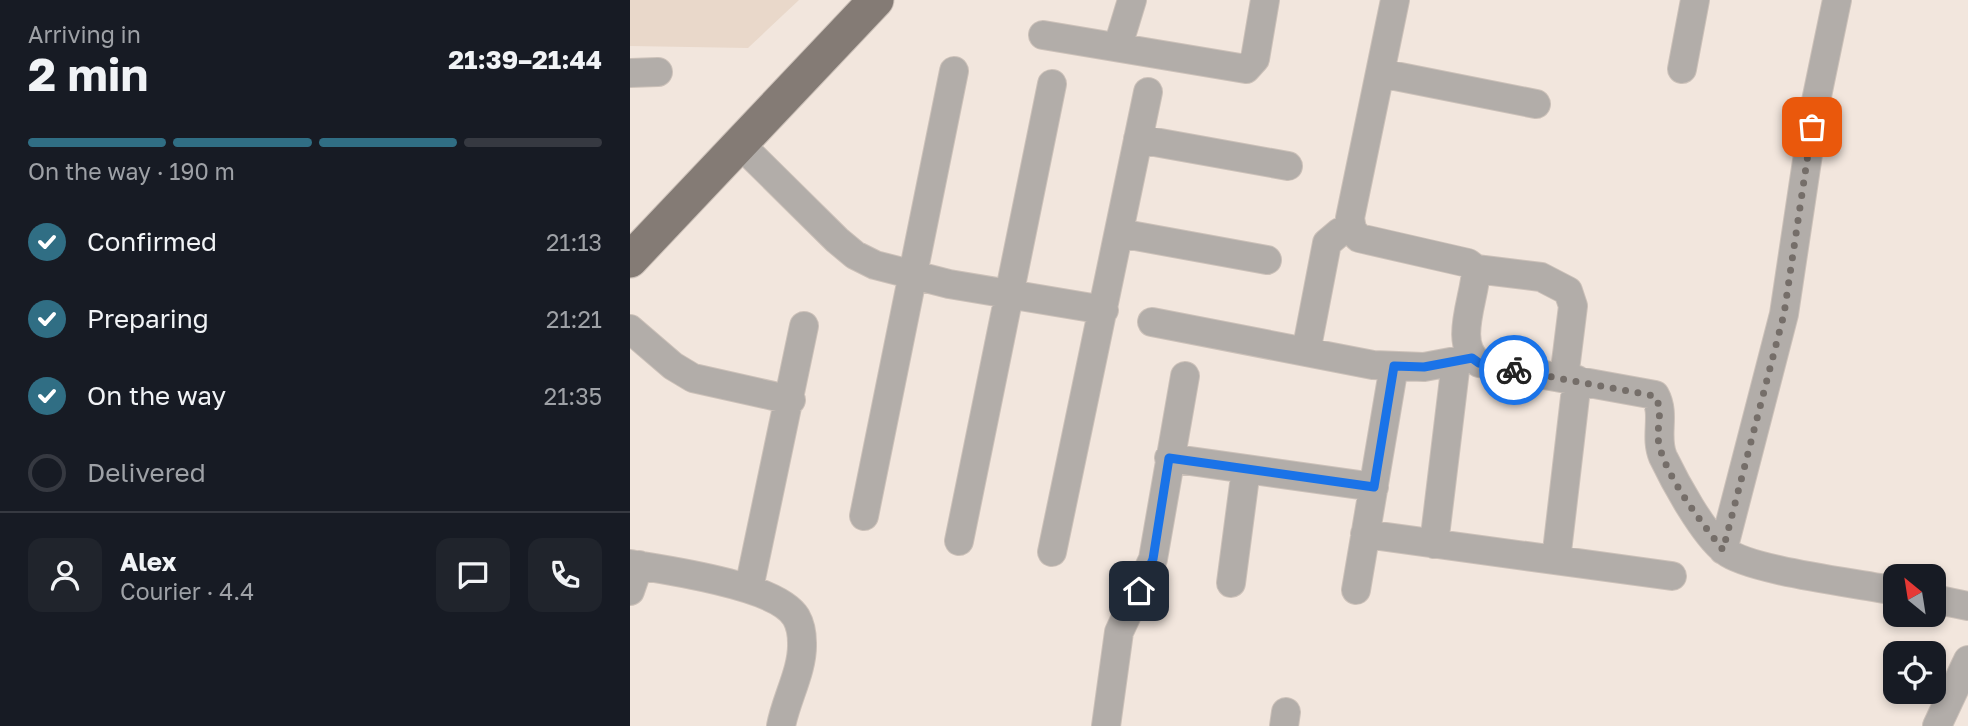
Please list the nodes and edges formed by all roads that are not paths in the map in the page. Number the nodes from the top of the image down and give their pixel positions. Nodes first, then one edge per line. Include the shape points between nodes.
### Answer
1 (876, 0) edge
2 (1132, 0) edge
3 (1265, 0) edge
4 (1395, 0) edge
5 (1695, 0) edge
6 (1837, 0) edge
7 (1043, 35) dead end
8 (1118, 46) junction
9 (1682, 69) dead end
10 (954, 71) dead end
11 (658, 72) dead end
12 (630, 73) edge
13 (1380, 73) junction
14 (1052, 84) dead end
15 (1148, 92) dead end
16 (1536, 104) dead end
17 (1138, 139) junction
18 (741, 145) junction
19 (1288, 166) dead end
20 (1352, 230) junction
21 (1119, 233) junction
22 (630, 260) edge
23 (1267, 260) dead end
24 (1476, 270) junction
25 (911, 274) junction
26 (1009, 294) junction
27 (1104, 310) junction
28 (1152, 322) dead end
29 (804, 326) dead end
30 (630, 329) edge
31 (1306, 352) junction
32 (1464, 360) junction
33 (1394, 366) junction
34 (1185, 376) dead end
35 (1571, 379) junction
36 (791, 400) junction
37 (1169, 458) junction
38 (1246, 469) junction
39 (1374, 487) junction
40 (864, 516) dead end
41 (1365, 534) junction
42 (958, 541) dead end
43 (1434, 544) junction
44 (1723, 550) junction
45 (1052, 552) dead end
46 (1556, 560) junction
47 (633, 574) edge
48 (1672, 576) dead end
49 (1231, 583) dead end
50 (749, 588) junction
51 (1883, 589) edge
52 (1356, 590) dead end
53 (1946, 601) edge
54 (1968, 606) edge
55 (1968, 660) edge
56 (781, 726) edge
57 (1106, 726) edge
58 (1937, 726) edge

1 - 18 main road
2 - 8 street
3 - 8 street via 1255,59 1246,69
4 - 13 street
5 - 9 street
6 - 44 street via 1816,101 1784,314
7 - 8 street
10 - 25 street
11 - 12 street
13 - 16 street
13 - 20 street via 1350,218
14 - 26 street
15 - 17 street
17 - 19 street
17 - 21 street
18 - 22 main road
18 - 25 street via 855,255
20 - 24 street via 1372,243 1468,263
20 - 31 street via 1340,232 1327,243
21 - 23 street
21 - 27 street
24 - 32 street
24 - 35 street via 1541,277 1568,291 1573,306
25 - 26 street
25 - 40 street
26 - 27 street
26 - 42 street
27 - 45 street
28 - 31 street
29 - 36 street
30 - 36 street via 693,378
31 - 33 street
32 - 33 street via 1424,367
32 - 35 street
32 - 43 street
33 - 39 street
34 - 37 street
35 - 44 street via 1655,396 1661,411 1660,449
35 - 46 street
36 - 50 street
37 - 38 street
37 - 57 street via 1153,559 1119,632
38 - 39 street
38 - 49 street
39 - 41 street
41 - 43 street
41 - 52 street
43 - 46 street
44 - 51 street via 1759,565
46 - 48 street
47 - 50 street
50 - 56 street via 785,606 796,616 801,631 800,659
53 - 54 street
55 - 58 street

